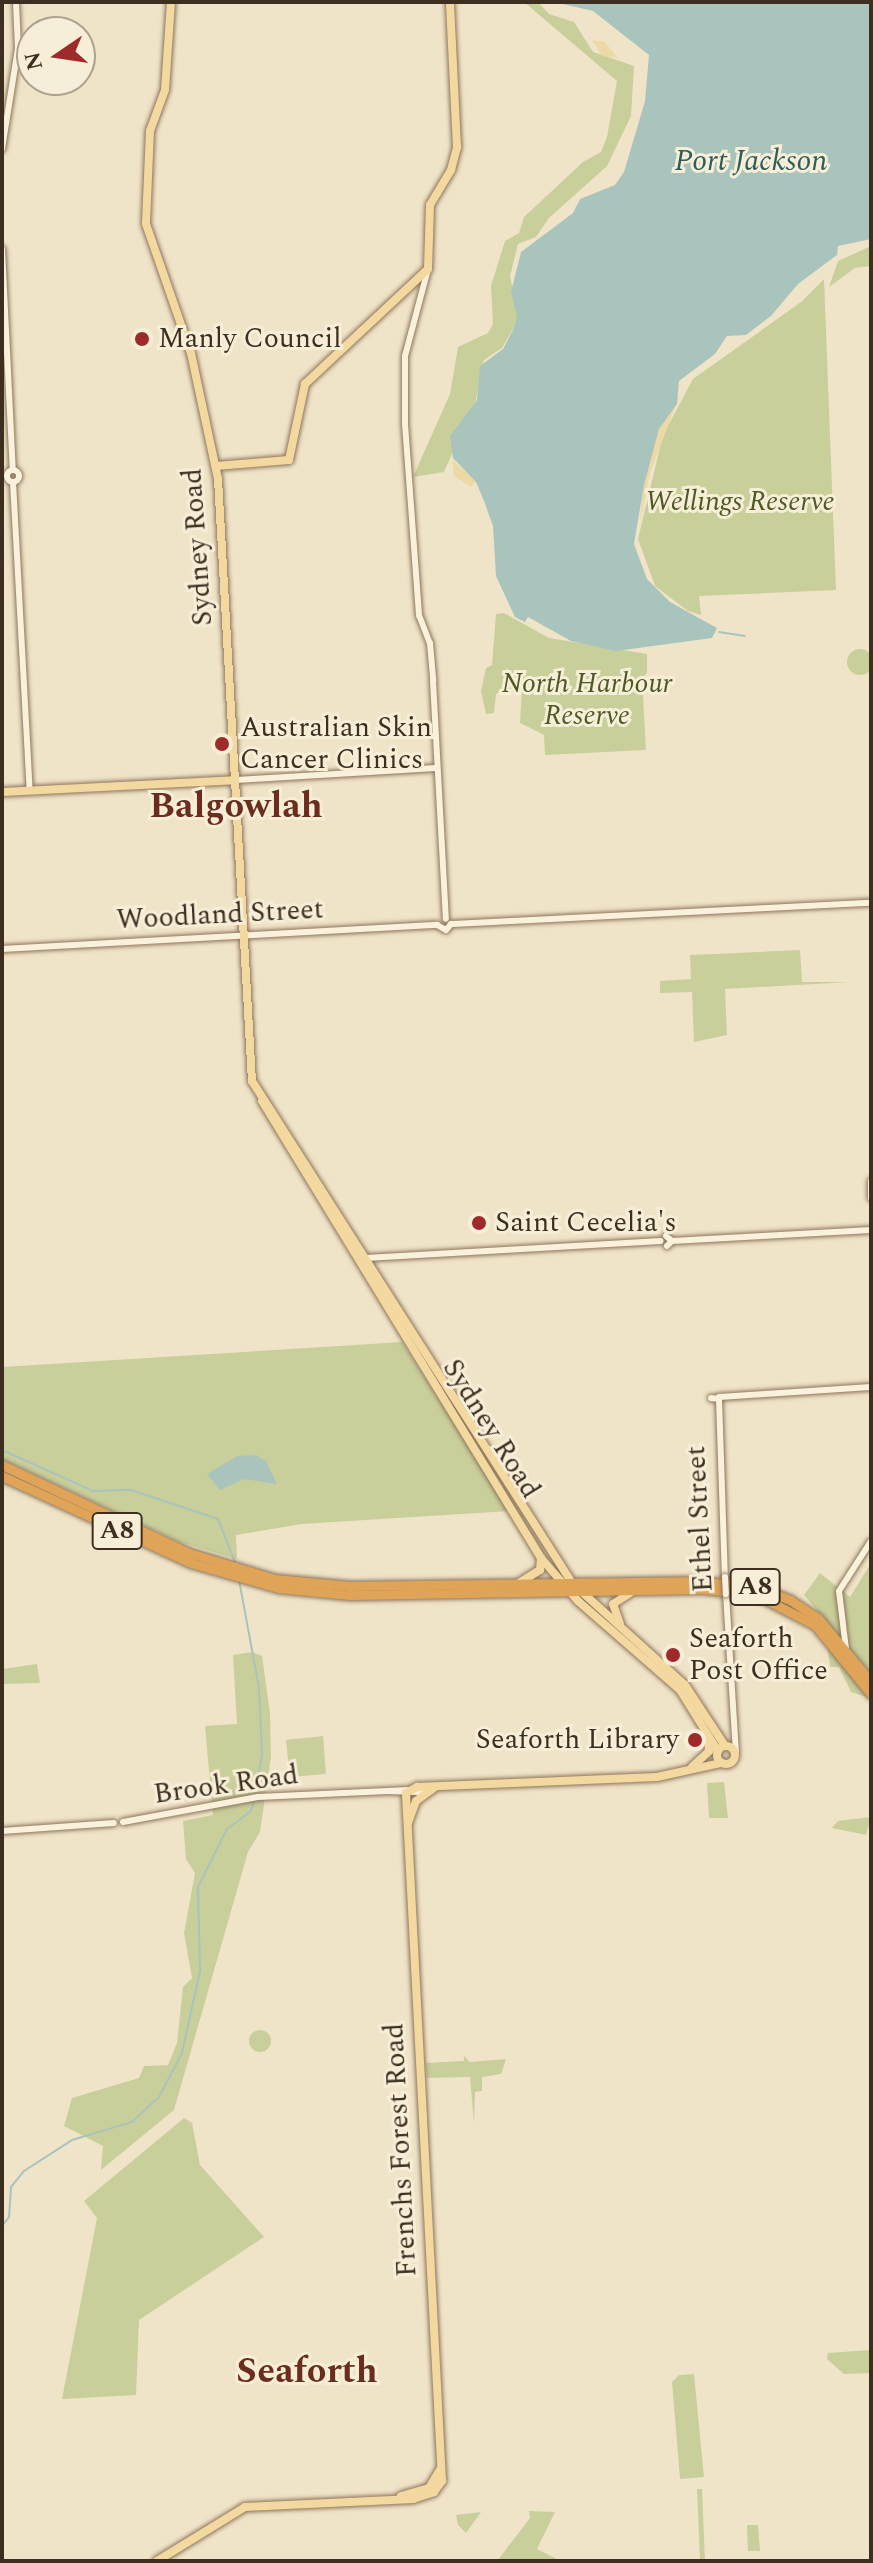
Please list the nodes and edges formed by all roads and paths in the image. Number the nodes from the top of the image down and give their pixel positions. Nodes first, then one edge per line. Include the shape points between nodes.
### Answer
1 (16, 2) edge
2 (171, 2) edge
3 (450, 2) edge
4 (2, 149) edge
5 (2, 249) edge
6 (428, 269) junction
7 (216, 466) junction
8 (437, 768) junction
9 (235, 780) junction
10 (30, 791) junction
11 (2, 792) edge
12 (871, 903) edge
13 (446, 923) junction
14 (243, 936) junction
15 (2, 949) edge
16 (262, 1100) junction
17 (870, 1181) edge
18 (871, 1198) edge
19 (871, 1230) edge
20 (366, 1258) junction
21 (871, 1387) edge
22 (460, 1413) junction
23 (2, 1465) edge
24 (2, 1476) edge
25 (871, 1541) edge
26 (541, 1558) junction
27 (239, 1575) junction
28 (519, 1583) junction
29 (571, 1588) junction
30 (630, 1593) junction
31 (845, 1627) junction
32 (831, 1631) junction
33 (626, 1632) junction
34 (846, 1649) junction
35 (871, 1682) edge
36 (871, 1694) edge
37 (706, 1727) junction
38 (733, 1730) junction
39 (719, 1734) junction
40 (722, 1749) junction
41 (736, 1752) junction
42 (721, 1763) junction
43 (690, 1769) junction
44 (431, 1790) junction
45 (409, 1793) junction
46 (413, 1805) junction
47 (407, 1829) junction
48 (2, 1831) edge
49 (157, 2561) edge

1 - 4 street via 18,48
2 - 7 main road, Sydney Road via 165,90 150,131 146,224 188,341
3 - 6 main road via 457,147 448,177 430,205
5 - 10 street via 13,470 7,476 13,482
6 - 7 main road via 305,384 289,460
6 - 8 street via 404,368
7 - 9 main road, Sydney Road
8 - 9 street
8 - 13 street
9 - 10 main road
9 - 14 main road, Sydney Road
10 - 11 main road
12 - 13 street, Woodland Street
13 - 14 street, Woodland Street
14 - 15 street, Woodland Street
14 - 16 main road, Sydney Road via 250,1076
16 - 20 main road, Sydney Road
16 - 22 main road, Sydney Road
17 - 18 street
19 - 20 street via 672,1241 668,1246 661,1241
20 - 22 main road, Sydney Road
21 - 38 street, Ethel Street, bridge via 718,1400
22 - 26 main road, Sydney Road
22 - 29 main road, Sydney Road
23 - 27 highway, A8 via 54,1494
24 - 27 highway, A8 via 63,1507
25 - 31 street via 841,1586
26 - 28 main road via 540,1570
26 - 29 main road, Sydney Road
27 - 28 highway, A8 via 327,1585
27 - 29 highway, A8 via 350,1595
28 - 29 highway, A8
29 - 30 highway, A8
29 - 32 highway, A8 via 754,1586 790,1600
29 - 33 main road, Sydney Road
29 - 37 main road, Sydney Road via 680,1690
30 - 33 main road via 612,1607
30 - 36 highway, A8 via 715,1589 771,1600 815,1625
31 - 32 street
31 - 34 street
32 - 34 highway, A8
33 - 39 main road, Sydney Road via 685,1685
34 - 35 highway, A8
37 - 40 main road, Sydney Road
37 - 43 main road via 709,1751
38 - 39 street
38 - 40 street, Ethel Street
38 - 41 street, Ethel Street
39 - 40 main road, Sydney Road
40 - 41 main road
40 - 42 main road
40 - 43 main road
41 - 42 main road via 732,1763
42 - 43 main road
43 - 44 main road via 657,1777
44 - 45 main road
44 - 46 main road
45 - 46 main road
45 - 47 main road, Frenchs Forest Road
45 - 48 street, Brook Road via 258,1797 118,1827 114,1823
46 - 47 main road, Frenchs Forest Road
47 - 49 main road, Frenchs Forest Road via 441,2468 436,2487 423,2497 268,2502 224,2516

